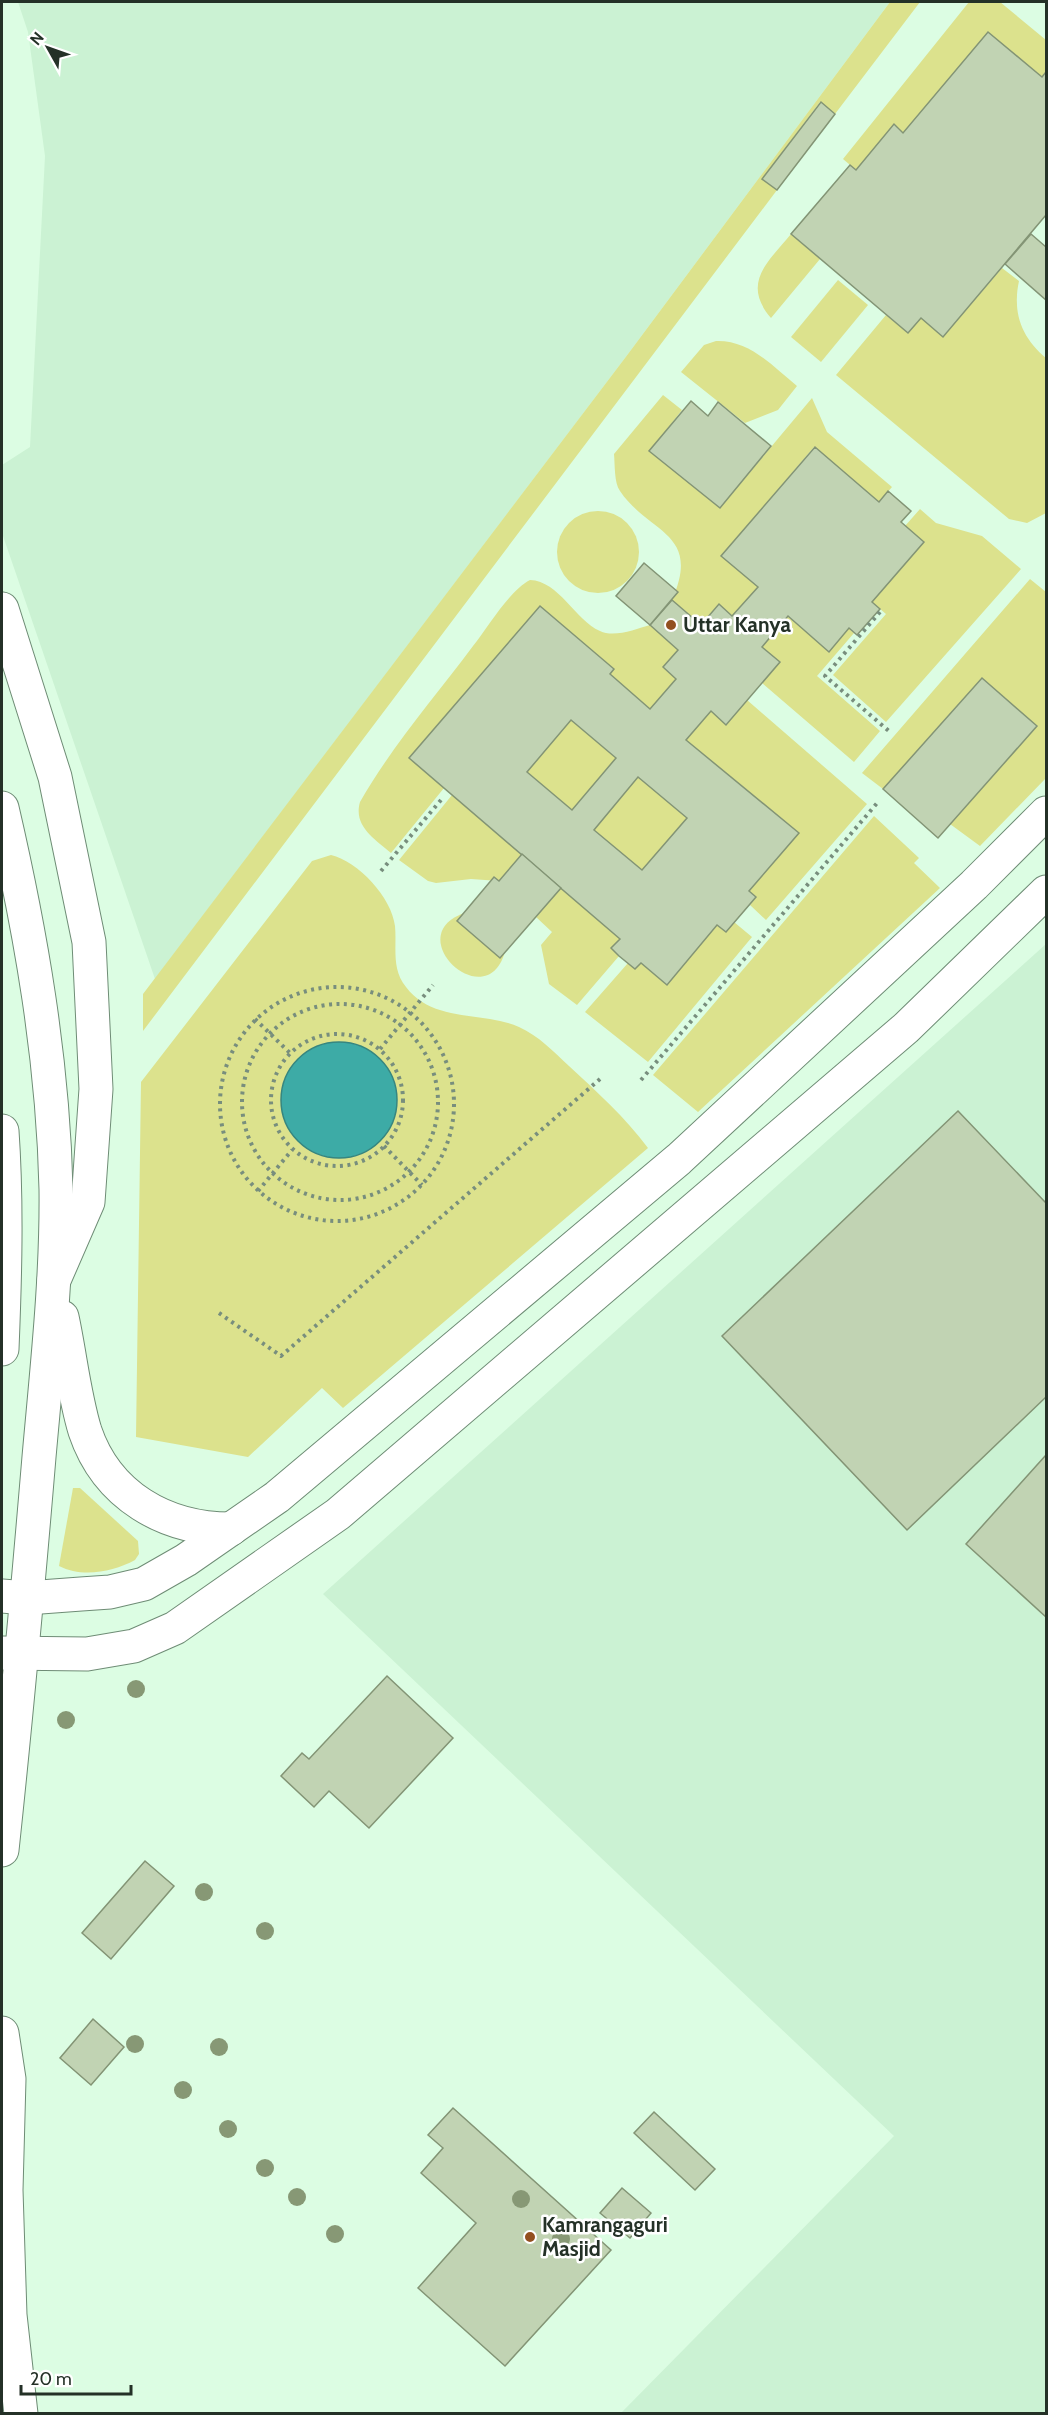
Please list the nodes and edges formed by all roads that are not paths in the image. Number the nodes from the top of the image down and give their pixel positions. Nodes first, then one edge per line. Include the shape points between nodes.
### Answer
1 (2, 609) edge
2 (2, 808) edge
3 (1047, 813) edge
4 (1047, 892) edge
5 (2, 1131) edge
6 (686, 1153) junction
7 (717, 1190) junction
8 (54, 1280) junction
9 (2, 1349) edge
10 (304, 1474) junction
11 (338, 1514) junction
12 (231, 1529) junction
13 (14, 1597) edge
14 (12, 1654) edge
15 (2, 1850) edge
16 (2, 2033) edge
17 (21, 2414) edge

1 - 8 street via 56,777 89,942 96,1089 87,1202
2 - 8 street via 25,908 49,1072 56,1188
3 - 6 street
4 - 7 street via 906,1028
5 - 9 street
6 - 7 street
6 - 10 street
7 - 11 street
8 - 12 street via 85,1430 107,1473 123,1491 162,1517 208,1529
8 - 13 street
10 - 11 street
10 - 12 street
11 - 14 street via 175,1628 134,1646 87,1654
12 - 13 street via 144,1584 110,1592
13 - 14 street
14 - 15 street
16 - 17 street via 9,2079 6,2190 10,2315

